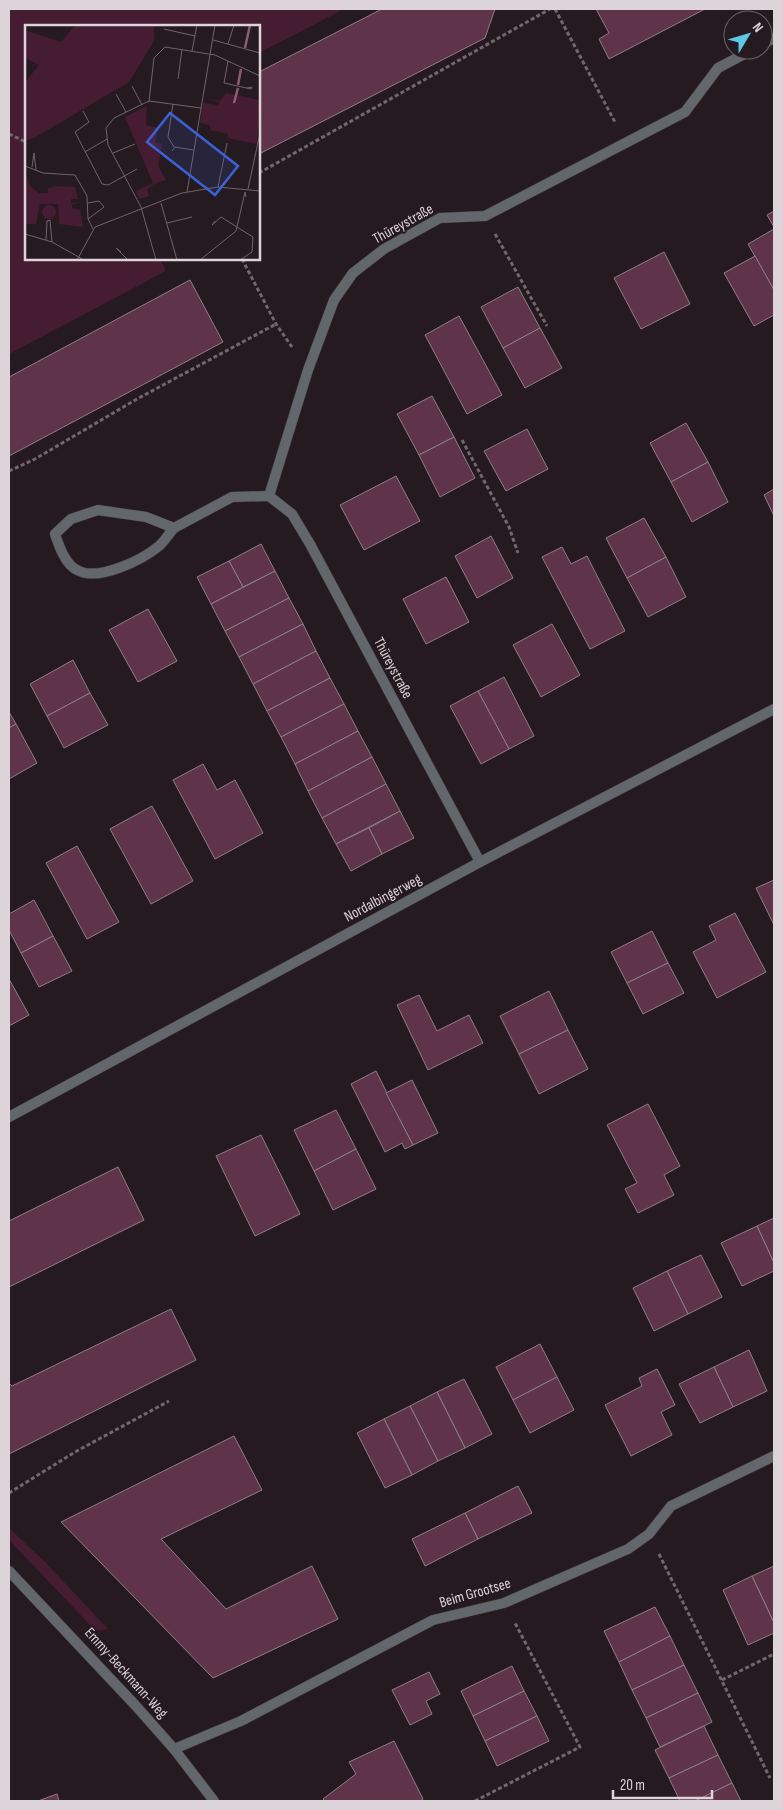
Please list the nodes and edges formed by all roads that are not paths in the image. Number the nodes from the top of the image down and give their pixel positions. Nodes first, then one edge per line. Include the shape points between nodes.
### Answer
1 (733, 60) edge
2 (269, 496) junction
3 (174, 528) junction
4 (774, 709) edge
5 (480, 862) junction
6 (9, 1117) edge
7 (774, 1456) edge
8 (9, 1571) edge
9 (174, 1749) junction
10 (214, 1801) edge

1 - 2 street, Thüreystraße via 718,68 685,112 486,216 440,218 384,249 353,273 334,300 308,370
2 - 3 street via 232,497
2 - 5 street, Thüreystraße via 292,514 310,544
3 - 3 street via 146,517 98,510 71,519 55,534 62,553 75,570 89,575 128,565 159,545
4 - 5 street, Nordalbingerweg
5 - 6 street, Nordalbingerweg
7 - 9 street, Beim Grootsee via 671,1506 649,1534 628,1549 504,1603 433,1620 242,1721
8 - 9 street, Emmy-Beckmann-Weg
9 - 10 street, Emmy-Beckmann-Weg

